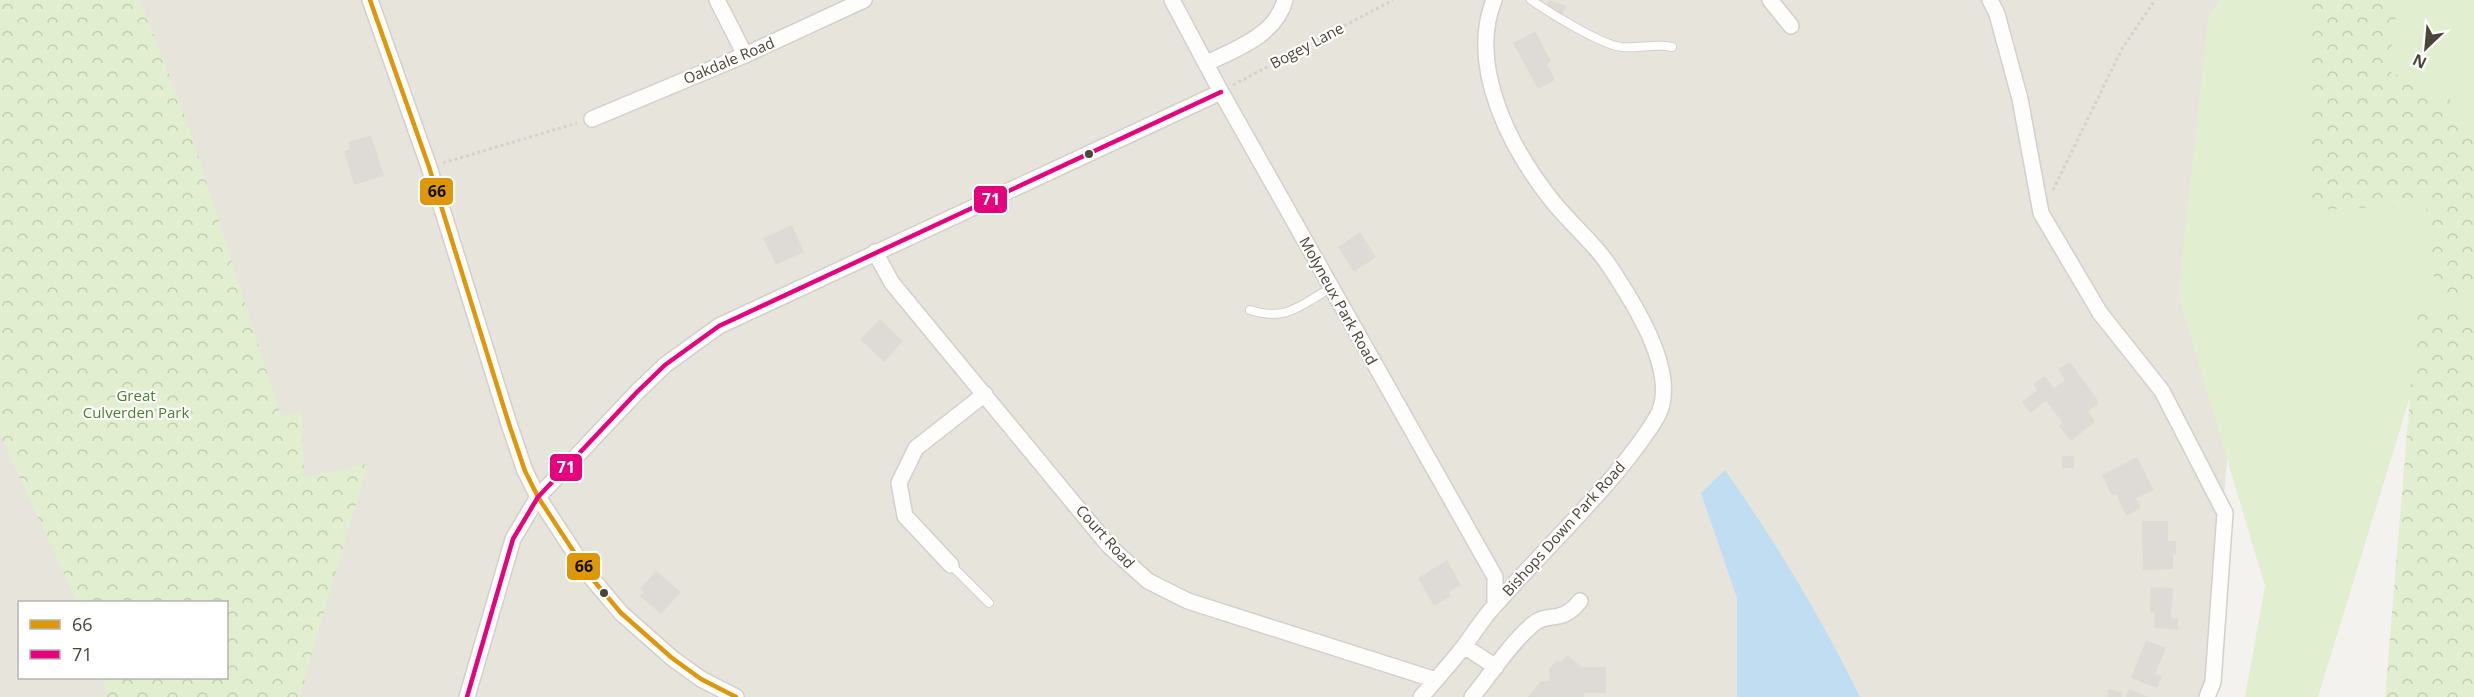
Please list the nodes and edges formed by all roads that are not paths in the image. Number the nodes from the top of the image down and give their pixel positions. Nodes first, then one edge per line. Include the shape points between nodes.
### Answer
1 (370, 0) edge
2 (717, 0) edge
3 (864, 0) edge
4 (1172, 0) edge
5 (1285, 0) edge
6 (1494, 0) edge
7 (1531, 0) edge
8 (1770, 0) edge
9 (1990, 0) edge
10 (1791, 26) dead end
11 (1672, 47) dead end
12 (745, 55) junction
13 (1207, 63) junction
14 (1221, 92) junction
15 (592, 119) road end
16 (875, 252) junction
17 (1331, 288) junction
18 (1251, 310) dead end
19 (985, 394) junction
20 (538, 497) junction
21 (951, 565) joint
22 (1580, 601) dead end
23 (989, 603) dead end
24 (1495, 604) junction
25 (1464, 646) junction
26 (1496, 668) junction
27 (1436, 680) junction
28 (466, 697) edge
29 (736, 697) edge
30 (1421, 697) edge
31 (1472, 697) edge
32 (2207, 697) edge

1 - 20 street via 429,167 508,424
2 - 12 street
3 - 12 street, Oakdale Road
4 - 13 street, Molyneux Park Road
5 - 13 street via 1255,40
6 - 24 street, Bishops Down Park Road via 1487,16 1485,45 1492,91 1504,124 1554,203 1607,263 1639,315 1664,375 1659,412 1640,444 1590,504
7 - 11 lane via 1571,25 1618,46
8 - 10 street
9 - 32 street via 2020,99 2041,213 2100,313 2162,391 2225,513 2213,682
12 - 15 street, Oakdale Road
13 - 14 street, Molyneux Park Road
14 - 16 street
14 - 17 street, Molyneux Park Road
16 - 19 street, Court Road via 892,283
16 - 20 street via 719,326 665,365
17 - 18 lane via 1284,315
17 - 24 street, Molyneux Park Road via 1495,577
19 - 21 street via 916,448 899,483 904,516
19 - 27 street, Court Road via 1109,546 1148,581 1188,601
20 - 28 street via 513,539
20 - 29 street via 589,575 621,613 672,658
21 - 23 lane
22 - 26 street via 1564,617 1534,623
24 - 25 street, Bishops Down Park Road
25 - 26 street
25 - 27 street, Bishops Down Park Road
26 - 31 street
27 - 30 street, Bishops Down Park Road

